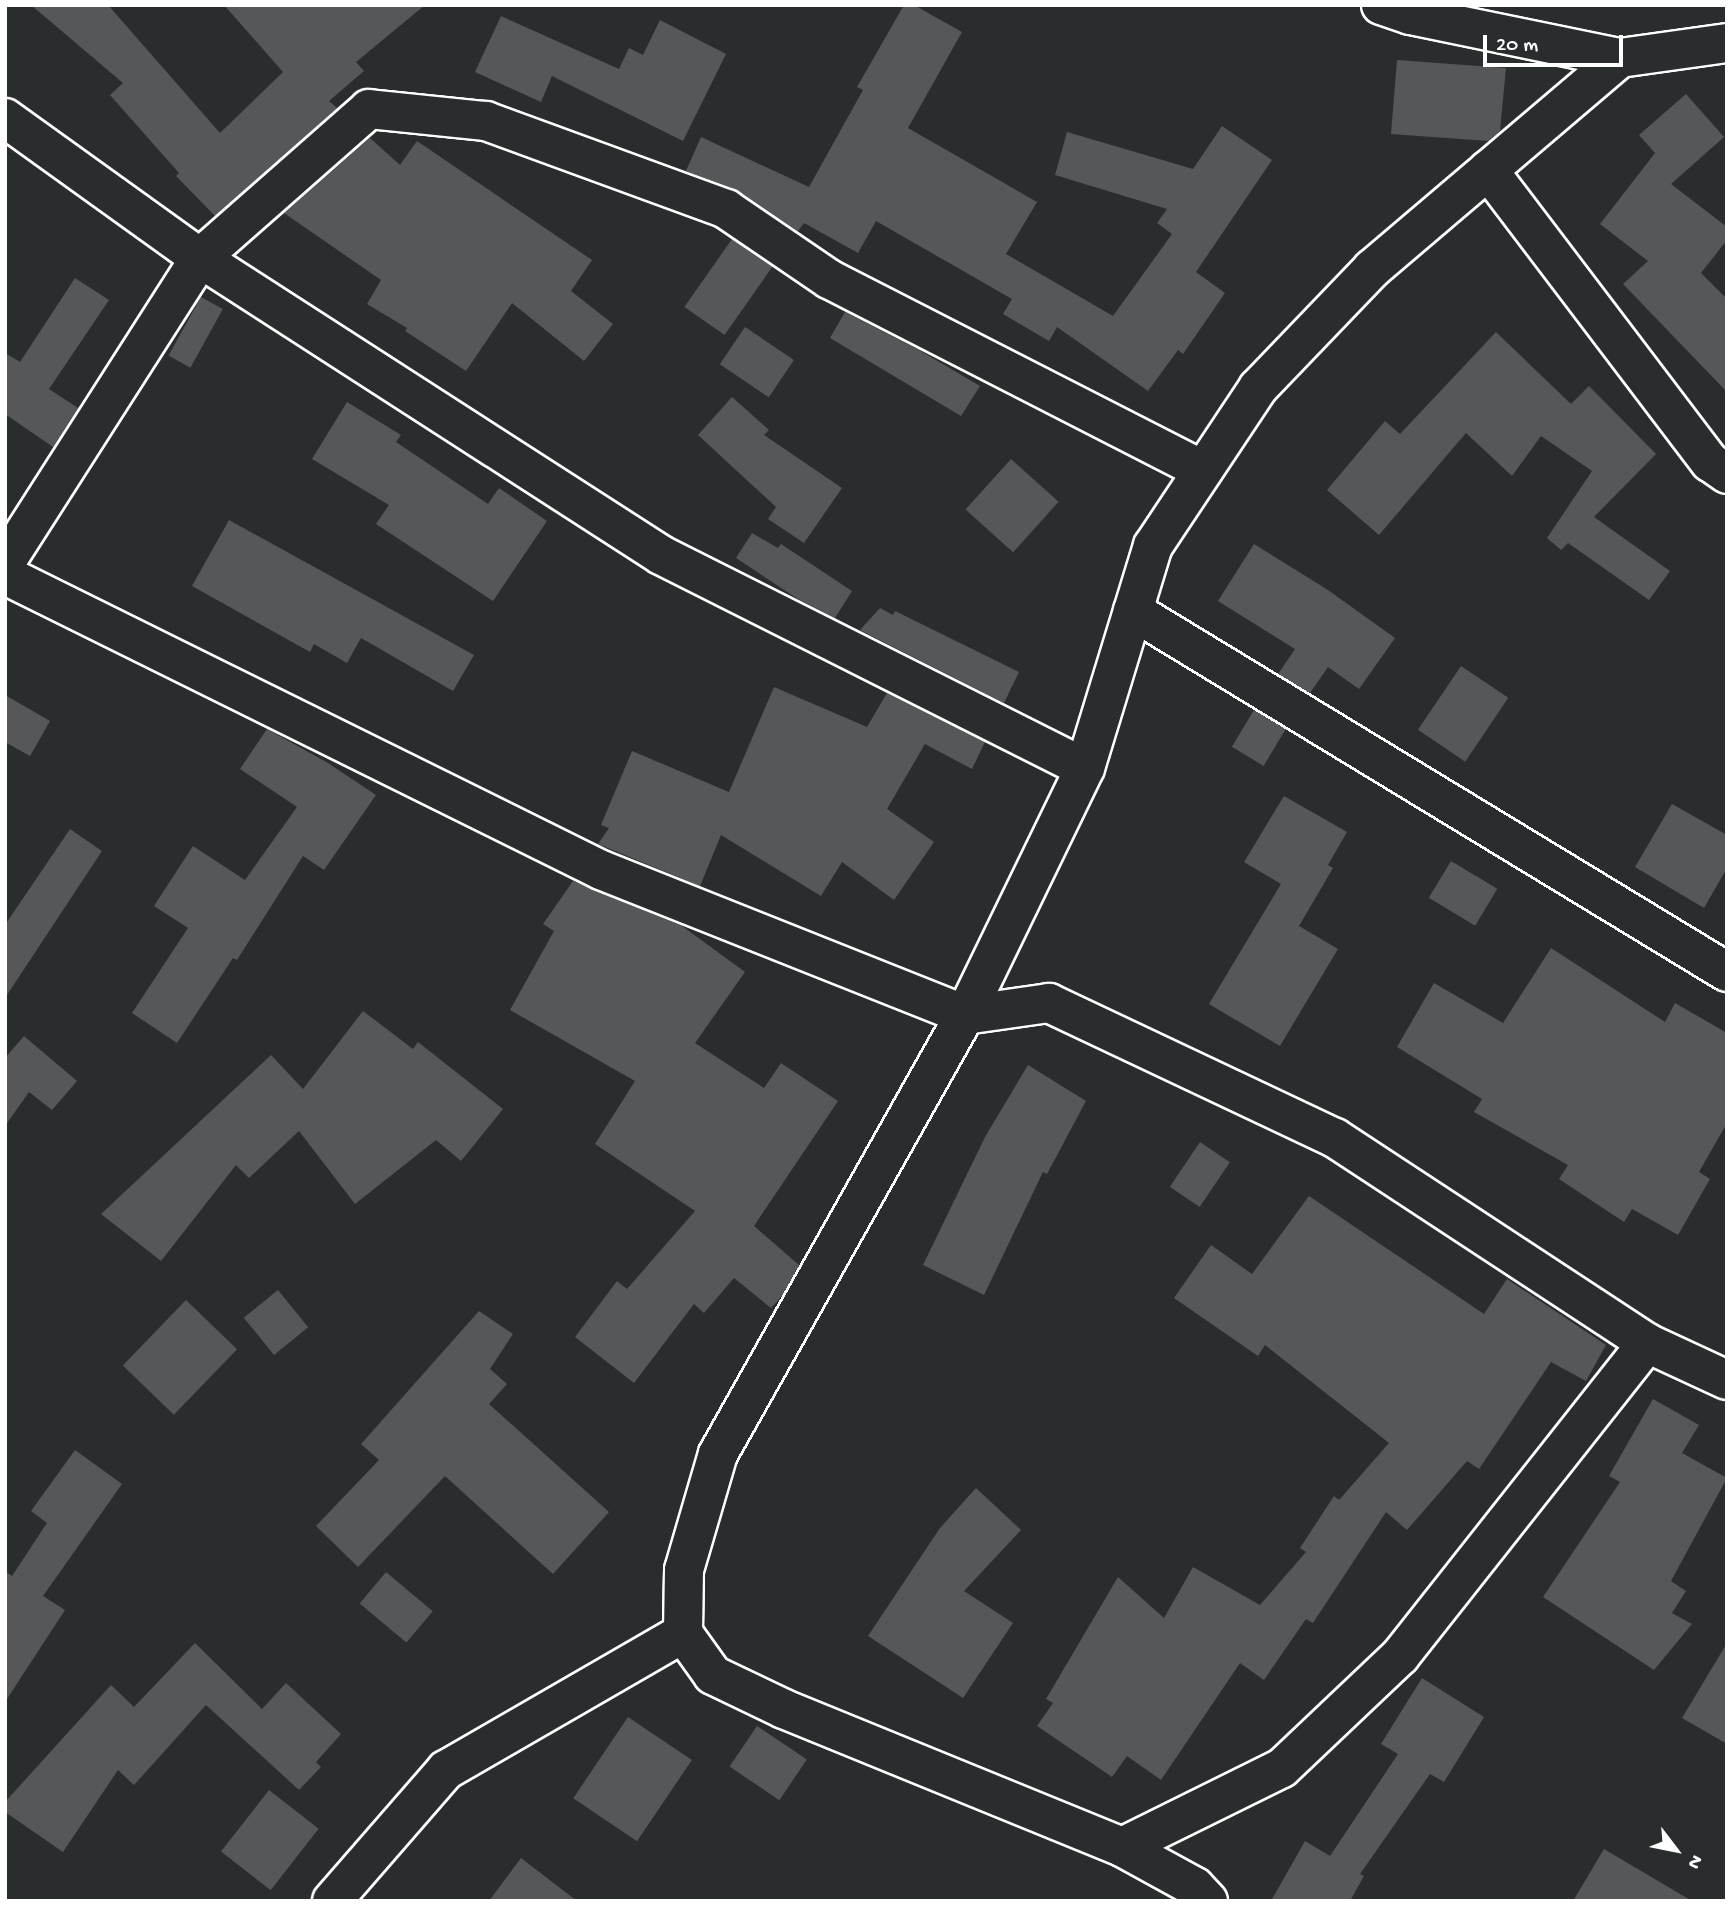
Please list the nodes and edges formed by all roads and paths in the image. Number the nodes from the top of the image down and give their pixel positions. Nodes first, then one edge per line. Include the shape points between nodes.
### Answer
1 (1381, 5) edge
2 (1727, 43) edge
3 (1620, 58) junction
4 (5, 118) edge
5 (1488, 170) junction
6 (200, 258) junction
7 (1203, 470) junction
8 (1727, 474) edge
9 (5, 563) edge
10 (5, 575) edge
11 (1133, 611) junction
12 (1085, 768) junction
13 (1727, 972) edge
14 (965, 1015) junction
15 (1647, 1343) junction
16 (1727, 1380) edge
17 (683, 1633) junction
18 (1122, 1847) junction
19 (332, 1901) edge
20 (1208, 1901) edge

1 - 3 street
2 - 3 street
3 - 5 street
4 - 6 street
5 - 7 street via 1372,269 1258,388
5 - 8 street via 1702,452
6 - 7 street via 369,109 486,121 726,209 829,279
6 - 9 street
6 - 12 street via 661,555
7 - 11 street via 1153,546
10 - 14 street via 601,870
11 - 12 street
11 - 13 street
12 - 14 street
14 - 15 street via 1049,1003 1335,1138
14 - 17 street via 718,1454 684,1570
15 - 16 street
15 - 18 street via 1399,1656 1282,1768
17 - 18 street via 713,1675 760,1698
17 - 19 street via 446,1770
18 - 20 street via 1195,1887

